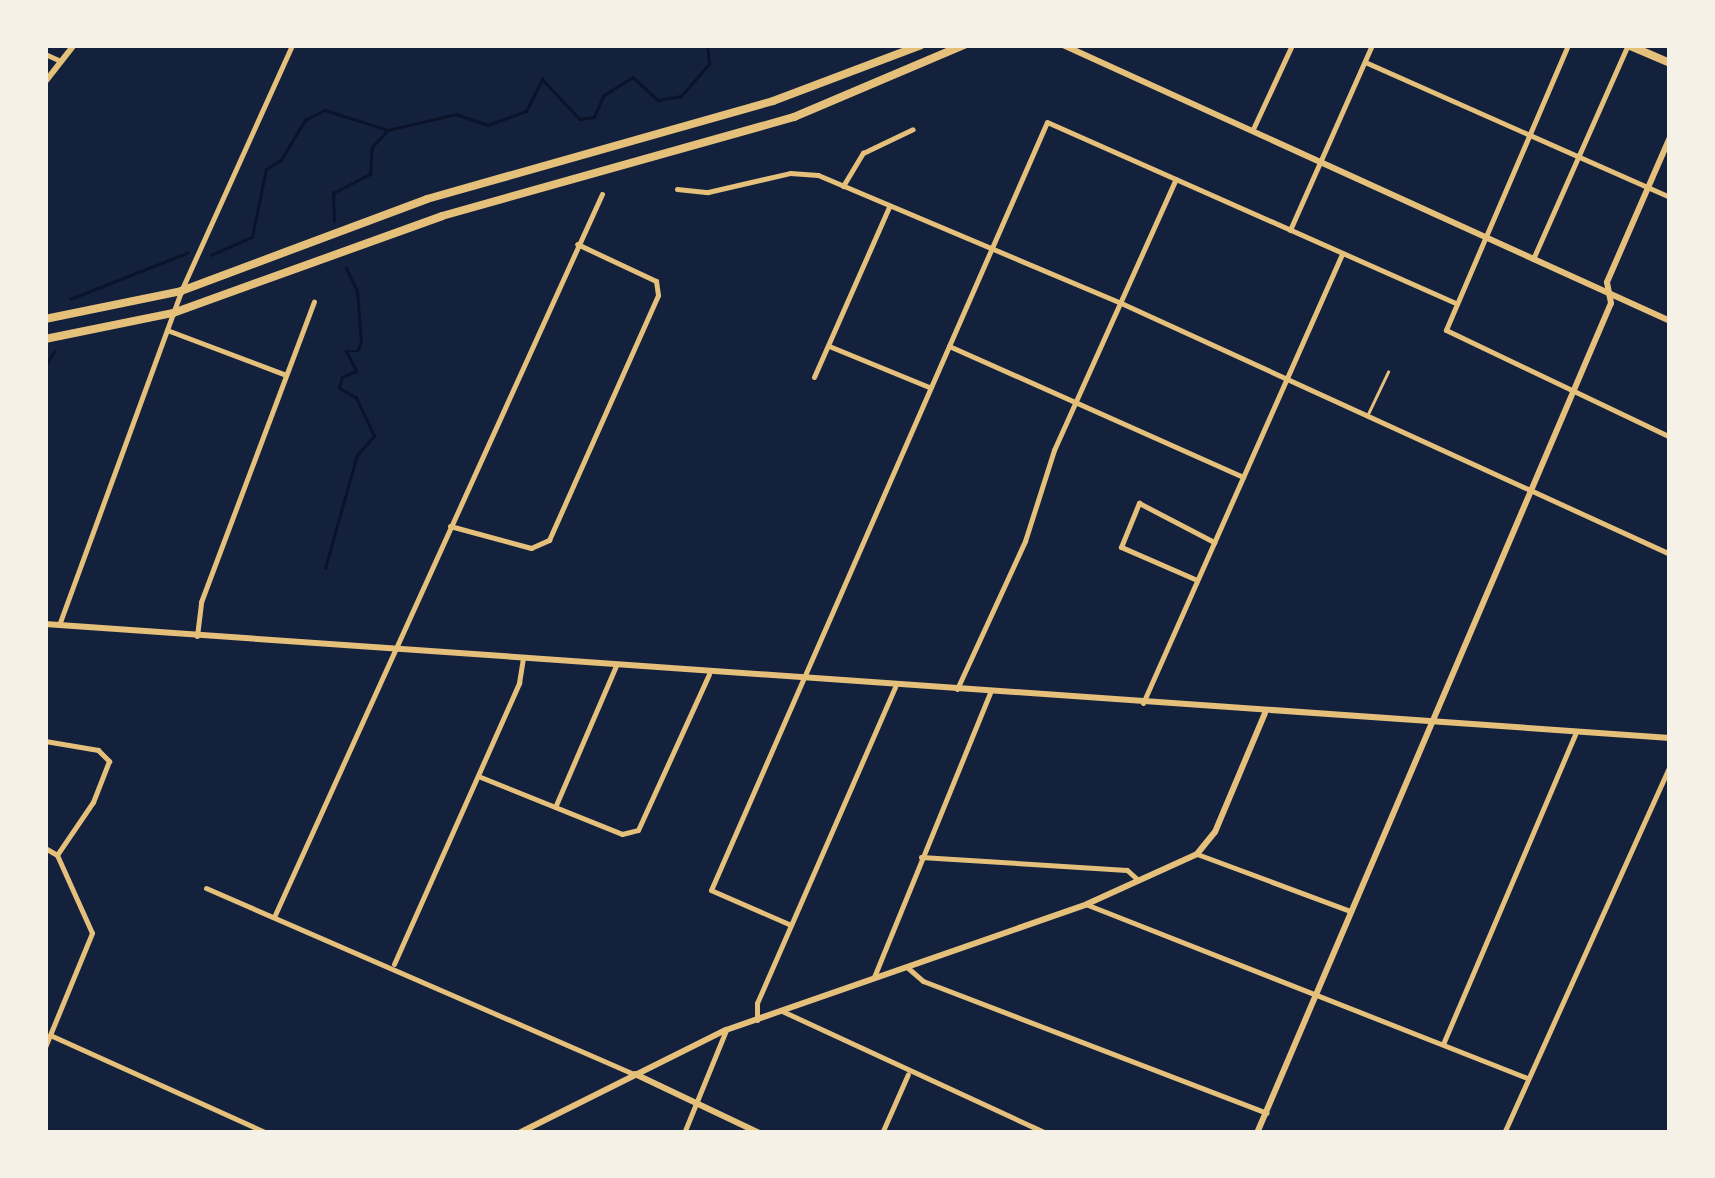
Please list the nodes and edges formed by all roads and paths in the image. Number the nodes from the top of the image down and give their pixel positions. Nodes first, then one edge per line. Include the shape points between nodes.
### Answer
1 (74, 45) edge
2 (292, 45) edge
3 (921, 45) edge
4 (964, 45) edge
5 (1063, 45) edge
6 (1292, 45) edge
7 (1372, 45) edge
8 (1568, 45) edge
9 (1628, 45) edge
10 (45, 54) edge
11 (61, 61) junction
12 (1365, 62) junction
13 (1670, 64) edge
14 (45, 82) edge
15 (912, 128) dead end
16 (1253, 129) junction
17 (1528, 134) junction
18 (1670, 137) edge
19 (1578, 157) junction
20 (1320, 162) junction
21 (1176, 179) junction
22 (843, 186) junction
23 (1648, 188) junction
24 (676, 189) dead end
25 (602, 194) dead end
26 (1670, 198) edge
27 (889, 207) junction
28 (1290, 230) junction
29 (1484, 235) junction
30 (577, 244) junction
31 (991, 247) junction
32 (1342, 253) junction
33 (1533, 259) junction
34 (181, 292) junction
35 (1614, 297) junction
36 (314, 302) dead end
37 (1454, 302) junction
38 (1121, 303) junction
39 (173, 313) junction
40 (45, 319) edge
41 (1670, 322) edge
42 (166, 330) junction
43 (45, 339) edge
44 (829, 346) junction
45 (948, 346) junction
46 (1388, 372) dead end
47 (286, 375) junction
48 (814, 377) dead end
49 (1285, 382) junction
50 (929, 388) junction
51 (1574, 392) junction
52 (1077, 403) junction
53 (1367, 417) junction
54 (1670, 437) edge
55 (1243, 477) junction
56 (1533, 491) junction
57 (450, 526) junction
58 (1214, 542) junction
59 (1670, 554) edge
60 (1197, 580) junction
61 (45, 624) edge
62 (58, 625) junction
63 (197, 636) junction
64 (392, 651) junction
65 (523, 659) junction
66 (616, 666) junction
67 (709, 674) junction
68 (800, 678) junction
69 (895, 686) junction
70 (957, 690) junction
71 (990, 693) junction
72 (1143, 702) junction
73 (1265, 714) junction
74 (1435, 723) junction
75 (1576, 734) junction
76 (1670, 738) edge
77 (45, 741) edge
78 (1670, 766) edge
79 (478, 776) junction
80 (556, 806) junction
81 (45, 848) edge
82 (1197, 854) junction
83 (57, 855) junction
84 (921, 857) junction
85 (1140, 882) junction
86 (206, 888) dead end
87 (1087, 904) junction
88 (1350, 911) junction
89 (274, 918) junction
90 (791, 925) junction
91 (394, 965) junction
92 (908, 968) junction
93 (874, 978) junction
94 (1312, 995) junction
95 (782, 1011) junction
96 (757, 1020) junction
97 (726, 1030) junction
98 (50, 1035) junction
99 (1443, 1044) junction
100 (45, 1046) edge
101 (634, 1074) junction
102 (908, 1074) junction
103 (1526, 1078) junction
104 (696, 1105) junction
105 (1266, 1113) junction
106 (267, 1133) edge
107 (519, 1133) edge
108 (684, 1133) edge
109 (759, 1133) edge
110 (882, 1133) edge
111 (1046, 1133) edge
112 (1258, 1133) edge
113 (1504, 1133) edge

1 - 11 street
2 - 34 street
3 - 34 highway via 773,101 427,200
4 - 39 highway via 794,117 442,216
5 - 16 street
6 - 16 street
7 - 12 street
8 - 17 street
9 - 13 highway
9 - 19 street
10 - 11 street
11 - 14 street
12 - 17 street
12 - 20 street
15 - 22 street via 864,153
16 - 20 street
17 - 19 street
17 - 29 street
18 - 23 street
19 - 23 street
19 - 33 street
20 - 28 street
20 - 29 street
21 - 28 street
21 - 31 street via 1047,122
21 - 38 street
22 - 24 street via 790,173 708,192
22 - 27 street
23 - 26 street
23 - 35 street via 1607,282
25 - 30 street
27 - 31 street
27 - 44 street
28 - 32 street
29 - 33 street
29 - 37 street
30 - 57 street
30 - 57 street via 656,282 658,294 549,540 531,548
31 - 38 street
31 - 45 street
32 - 37 street
32 - 49 street
33 - 35 street
34 - 39 street
34 - 40 highway
35 - 41 street
35 - 51 street
36 - 47 street
37 - 51 street via 1446,330
38 - 49 street
38 - 52 street
39 - 42 street
39 - 43 highway
42 - 47 street
42 - 62 street
44 - 48 street
44 - 50 street
45 - 50 street
45 - 52 street
46 - 53 lane
47 - 63 street via 200,602
49 - 53 street
49 - 55 street
50 - 68 street
51 - 54 street
51 - 56 street
52 - 55 street
52 - 70 street via 1025,541
53 - 56 street
55 - 58 street
56 - 59 street
56 - 74 street
57 - 64 street
58 - 60 street
58 - 60 street via 1139,502 1121,547
60 - 72 street
61 - 62 street
62 - 63 street
63 - 64 street
64 - 65 street
64 - 89 street
65 - 66 street
65 - 79 street
66 - 67 street
66 - 80 street
67 - 68 street
67 - 80 street via 638,830 622,834
68 - 69 street
68 - 90 street via 711,890
69 - 70 street
69 - 90 street
70 - 71 street
71 - 72 street
71 - 84 street
72 - 73 street
73 - 74 street
73 - 82 street via 1215,832
74 - 75 street
74 - 88 street
75 - 76 street
75 - 99 street
77 - 83 street via 98,750 109,760 94,802
78 - 103 street
79 - 80 street
79 - 91 street
81 - 83 street
82 - 85 street
82 - 88 street
83 - 98 street via 92,933
84 - 85 street via 1127,870
84 - 93 street
85 - 87 street
86 - 89 street
87 - 92 street
87 - 94 street
88 - 94 street
89 - 91 street
90 - 96 street via 757,1003
91 - 101 street
92 - 93 street
92 - 105 street via 923,982
93 - 95 street
94 - 99 street
94 - 105 street
95 - 96 street
95 - 102 street
96 - 97 street
97 - 101 street
97 - 104 street
98 - 100 street
98 - 106 street
99 - 103 street
101 - 104 street
101 - 107 street
102 - 110 street
102 - 111 street
103 - 113 street
104 - 108 street
104 - 109 street
105 - 112 street

